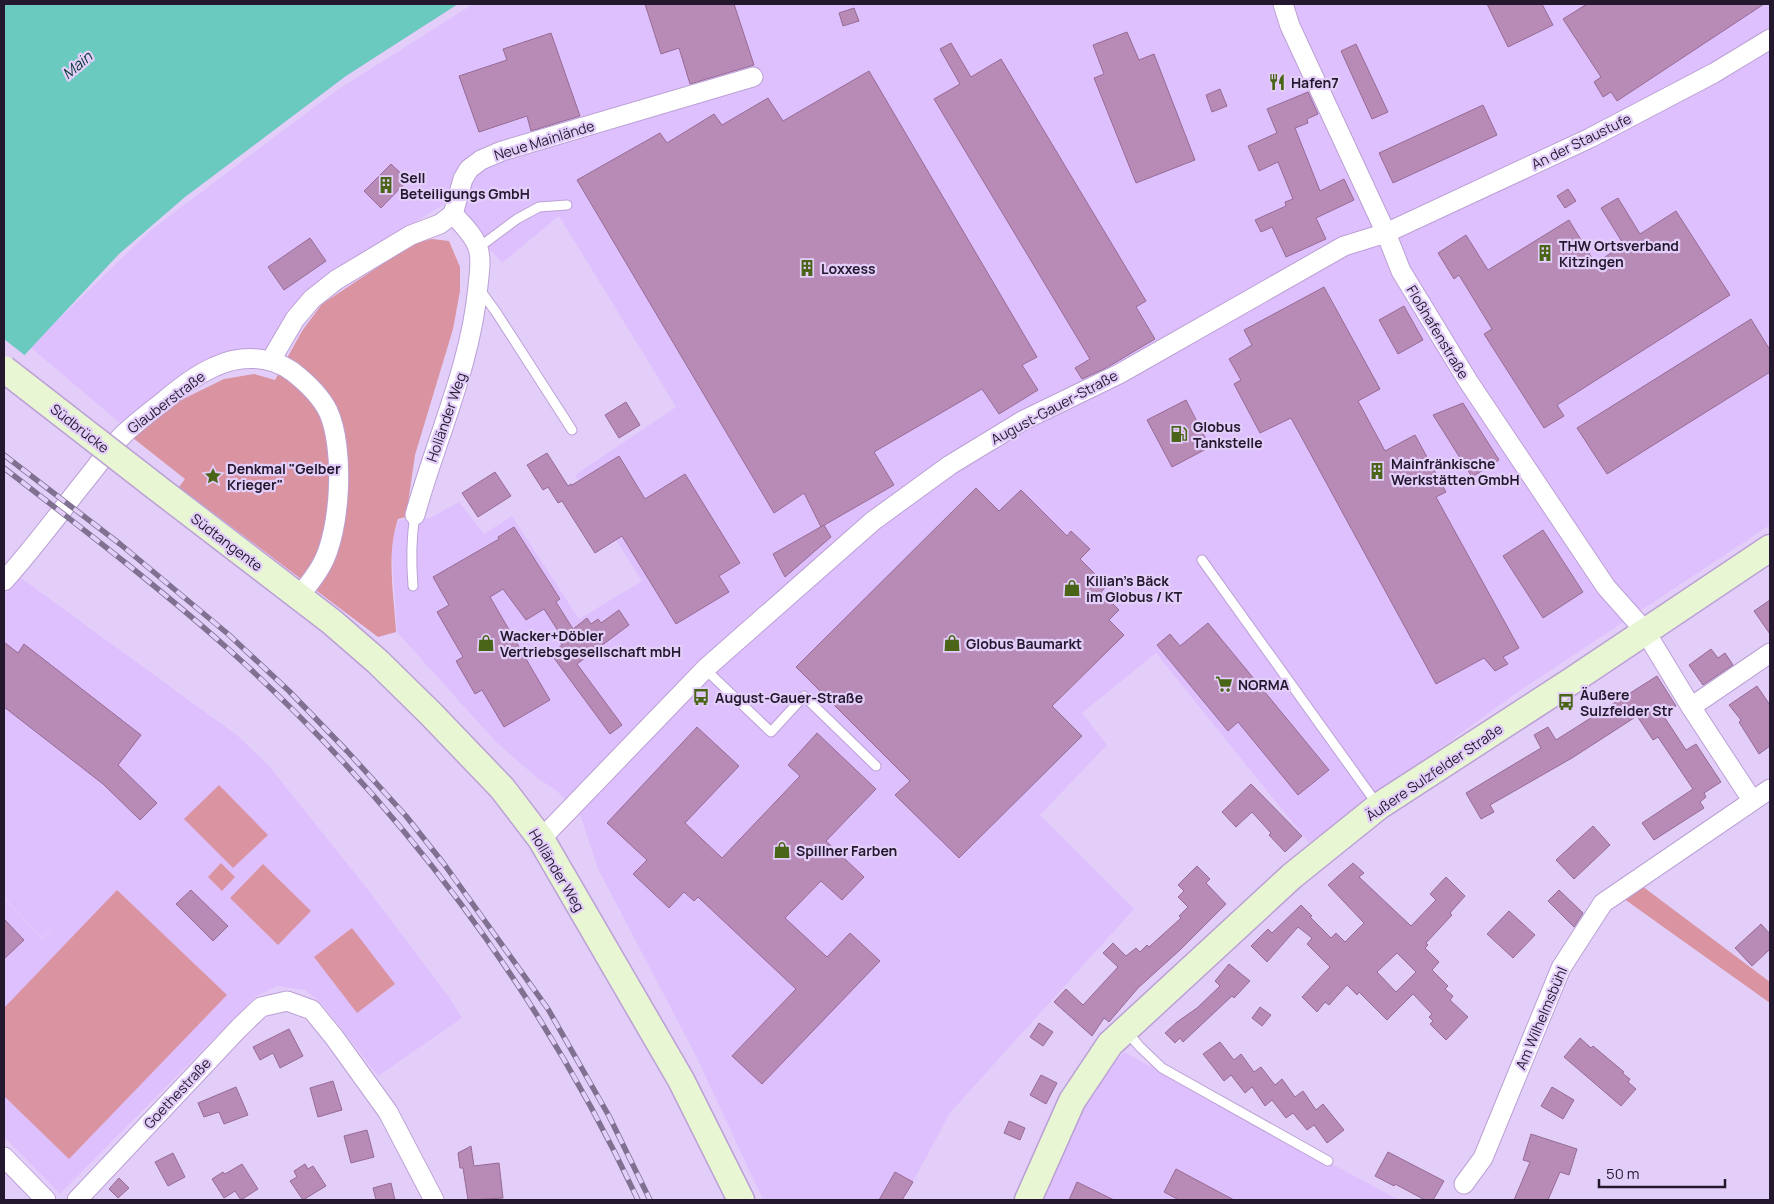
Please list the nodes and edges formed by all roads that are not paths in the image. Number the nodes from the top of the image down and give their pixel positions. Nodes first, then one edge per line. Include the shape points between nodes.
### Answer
1 (1283, 4) edge
2 (1770, 39) edge
3 (754, 77) dead end
4 (567, 205) dead end
5 (453, 214) junction
6 (1386, 233) junction
7 (478, 248) junction
8 (478, 288) junction
9 (271, 360) junction
10 (4, 369) edge
11 (572, 430) dead end
12 (156, 487) joint
13 (415, 515) joint
14 (1770, 548) edge
15 (1202, 560) dead end
16 (4, 581) edge
17 (413, 586) dead end
18 (299, 597) junction
19 (1645, 631) junction
20 (1770, 653) edge
21 (704, 669) junction
22 (1690, 707) junction
23 (876, 766) dead end
24 (1770, 789) edge
25 (1752, 800) junction
26 (1378, 806) junction
27 (541, 839) junction
28 (1126, 1030) junction
29 (4, 1157) edge
30 (1328, 1161) dead end
31 (1464, 1184) dead end
32 (46, 1200) edge
33 (77, 1200) edge
34 (434, 1200) edge
35 (740, 1200) edge
36 (1028, 1200) edge

1 - 6 street, Floßhafenstraße via 1290,26
2 - 6 street, An der Staustufe via 1714,73 1590,138
3 - 5 street, Neue Mainlände via 502,151 481,160 469,169 463,179
4 - 7 lane via 539,207 518,218
5 - 7 street, Holländer Weg
5 - 9 street via 336,280 312,299 295,319
6 - 19 street, Floßhafenstraße via 1401,271 1468,381 1606,587
6 - 21 street, August-Gauer-Straße via 1344,246 1118,374 1024,420 950,465 873,521
7 - 8 street, Holländer Weg
8 - 11 lane
8 - 13 street, Holländer Weg via 460,378
9 - 16 street, Glauberstraße via 233,360 214,367 191,380 126,432
9 - 18 street, Glauberstraße via 286,367 317,394 328,412 338,459 337,502 329,547 322,566
10 - 12 main road, Südbrücke, bridge
12 - 18 main road, Südtangente
13 - 17 lane, Holländer Weg via 410,559
14 - 19 main road, Äußere Sulzfelder Straße
15 - 26 lane
18 - 27 main road, Holländer Weg via 378,662 431,714 502,788
19 - 22 street, Floßhafenstraße
19 - 26 main road, Äußere Sulzfelder Straße
20 - 22 street
21 - 23 lane via 771,732 804,696
21 - 27 street, August-Gauer-Straße
22 - 25 street, Floßhafenstraße
24 - 25 street, Am Wilhelmsbühl
25 - 31 street, Am Wilhelmsbühl via 1602,903 1562,968 1483,1158
26 - 28 main road, Äußere Sulzfelder Straße via 1292,876
27 - 35 main road, Holländer Weg via 681,1080
28 - 30 lane via 1162,1068
28 - 36 main road, Äußere Sulzfelder Straße via 1110,1044 1072,1101
29 - 32 street
33 - 34 street, Goethestraße via 261,1007 287,1001 312,1010 334,1037 388,1112

